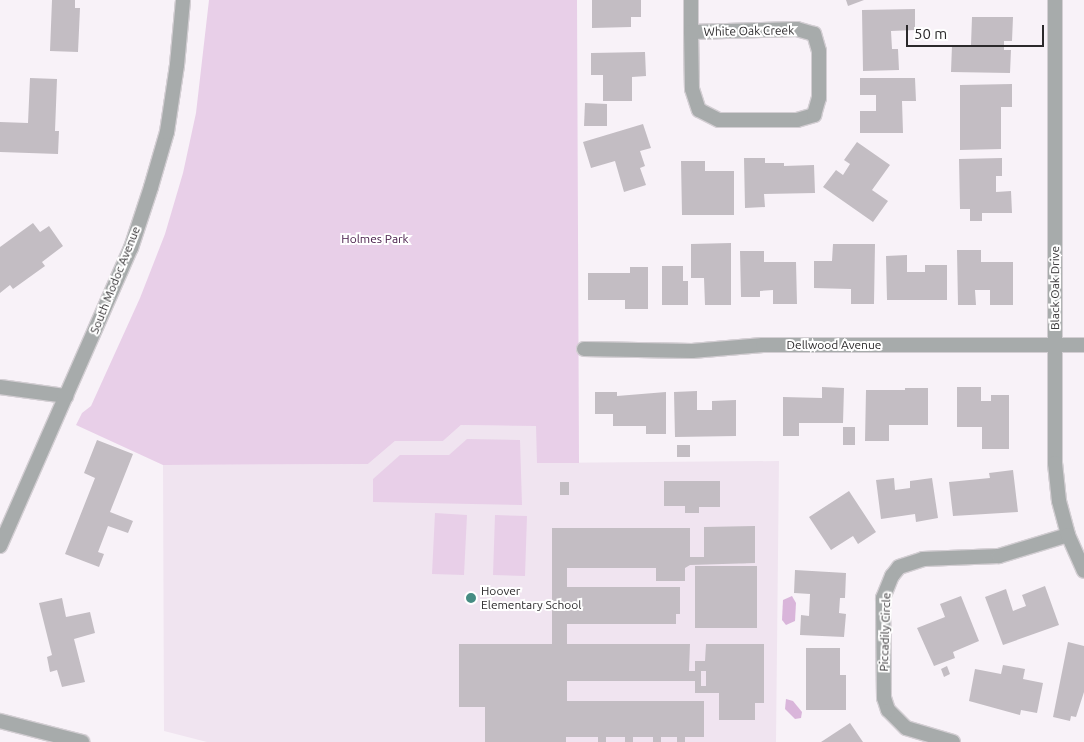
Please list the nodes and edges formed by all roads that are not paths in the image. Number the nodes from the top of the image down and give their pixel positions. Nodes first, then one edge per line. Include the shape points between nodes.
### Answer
1 (183, 0) edge
2 (690, 0) edge
3 (1055, 0) edge
4 (691, 32) junction
5 (1055, 344) junction
6 (1084, 345) edge
7 (584, 350) dead end
8 (0, 387) edge
9 (66, 396) junction
10 (1068, 535) junction
11 (0, 546) edge
12 (1084, 571) edge
13 (0, 720) edge
14 (82, 742) edge
15 (953, 742) edge

1 - 9 street, South Modoc Avenue via 167,132 151,187 130,248
2 - 4 street
3 - 5 street, Black Oak Drive
4 - 4 street, White Oak Creek via 797,29 814,34 820,51 820,98 814,115 797,120 719,120 707,116 699,110 692,89
5 - 6 street, Dellwood Avenue
5 - 7 street, Dellwood Avenue
5 - 10 street, Black Oak Drive via 1055,463 1059,501
8 - 9 street
9 - 11 street, South Modoc Avenue
10 - 12 street, Black Oak Drive
10 - 15 street, Piccadily Circle via 999,556 916,560 899,567 892,576 884,598 884,698 888,710 906,728
13 - 14 street

